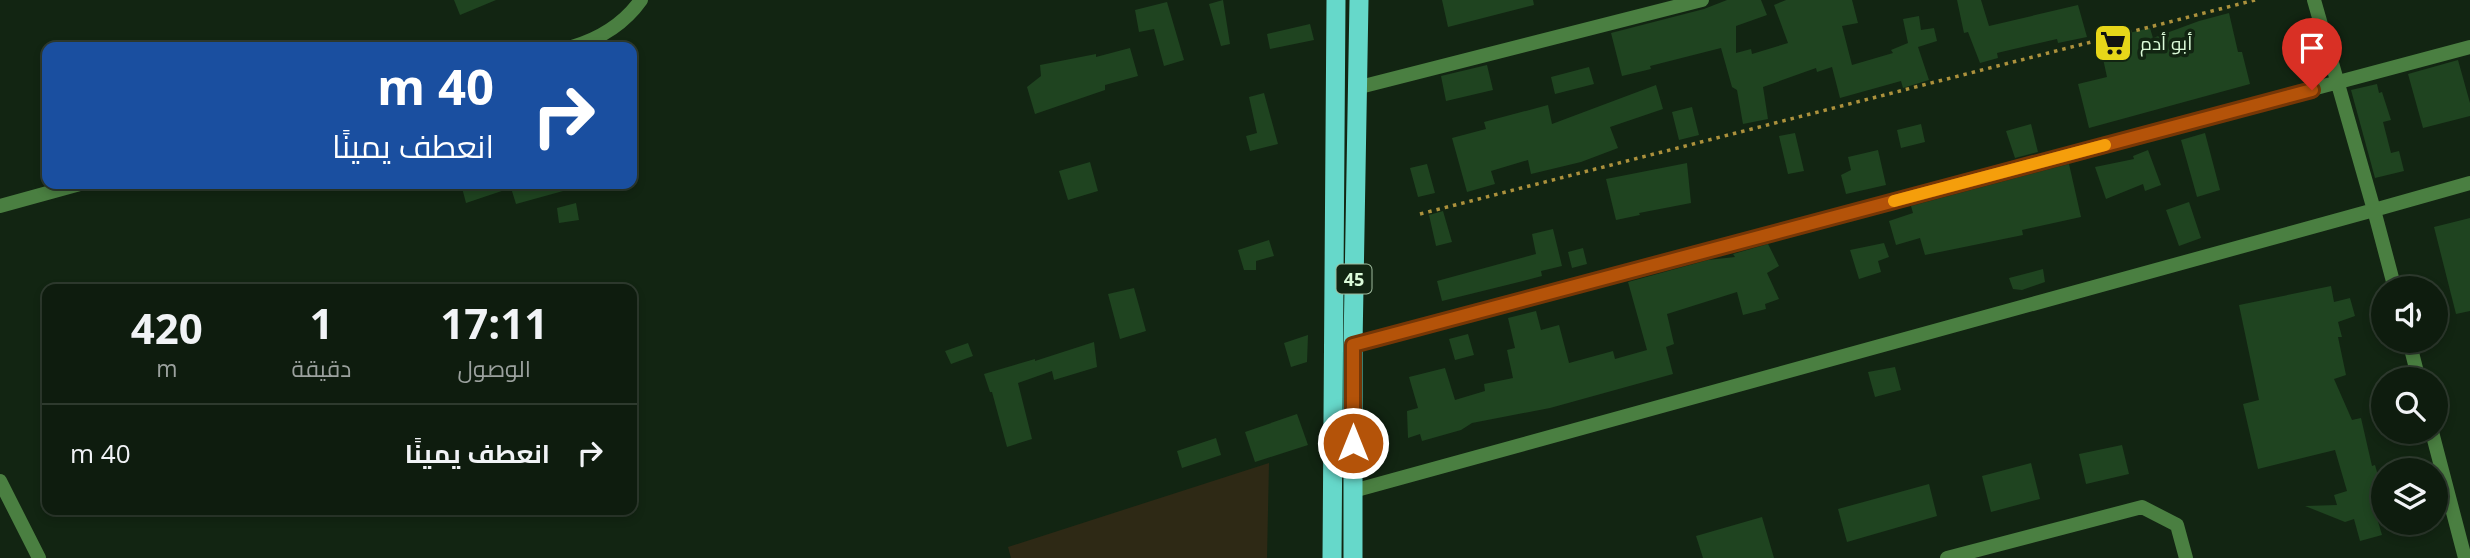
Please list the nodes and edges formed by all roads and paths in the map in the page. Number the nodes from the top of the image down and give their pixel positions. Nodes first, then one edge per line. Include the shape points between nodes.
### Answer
1 (641, 0) edge
2 (1336, 0) edge
3 (1359, 0) edge
4 (1702, 0) edge
5 (2255, 0) edge
6 (2314, 0) edge
7 (583, 42) edge
8 (2470, 47) edge
9 (2338, 83) junction
10 (1356, 88) junction
11 (2470, 183) edge
12 (62, 189) edge
13 (0, 206) edge
14 (2374, 210) junction
15 (1420, 214) dead end
16 (2392, 276) edge
17 (1353, 345) junction
18 (2435, 444) edge
19 (0, 481) edge
20 (1353, 491) junction
21 (39, 558) edge
22 (1332, 558) edge
23 (1353, 558) edge
24 (1947, 558) edge
25 (2186, 558) edge
26 (2465, 558) edge

1 - 7 street via 611,30
2 - 22 highway, 45
3 - 10 highway, 45
4 - 10 street
5 - 15 path
6 - 9 street
8 - 9 street
9 - 14 street
9 - 17 street
10 - 17 highway, 45
11 - 14 street
12 - 13 street
14 - 16 street
14 - 20 street
17 - 20 highway, 45
18 - 26 street
19 - 21 street
20 - 23 highway, 45
24 - 25 street via 2142,507 2177,524

